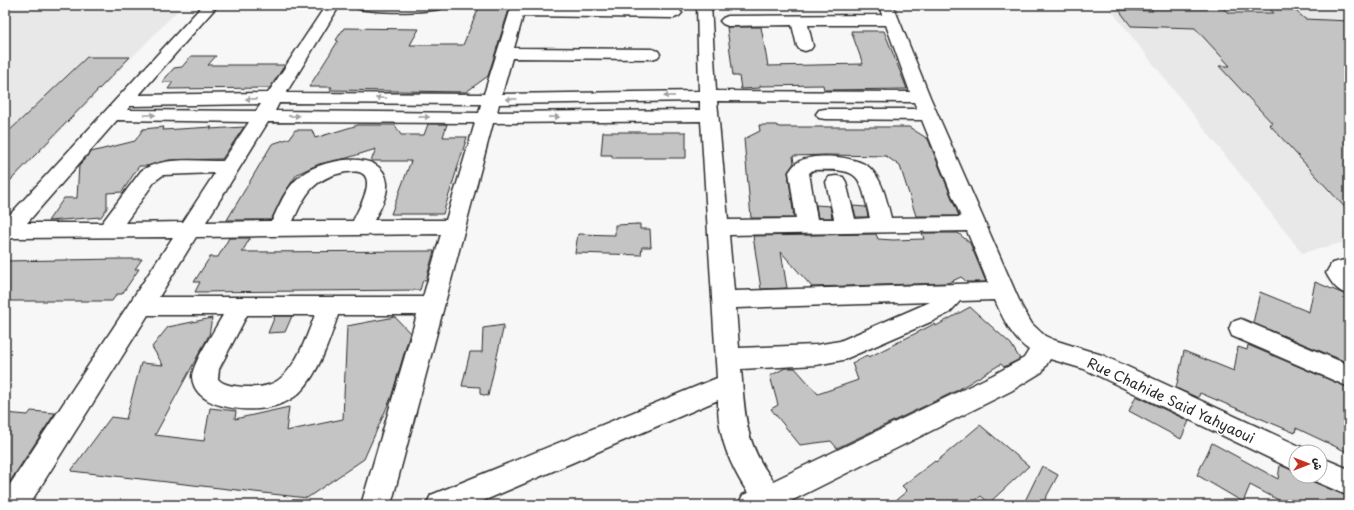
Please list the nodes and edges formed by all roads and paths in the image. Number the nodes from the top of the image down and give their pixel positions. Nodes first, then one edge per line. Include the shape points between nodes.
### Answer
1 (211, 5) edge
2 (333, 5) edge
3 (361, 5) edge
4 (438, 5) edge
5 (704, 5) edge
6 (405, 6) edge
7 (518, 8) edge
8 (887, 10) edge
9 (674, 13) dead end
10 (799, 20) junction
11 (805, 46) dead end
12 (504, 53) junction
13 (652, 54) dead end
14 (921, 97) junction
15 (124, 101) junction
16 (709, 106) junction
17 (268, 107) junction
18 (488, 108) junction
19 (825, 114) dead end
20 (111, 115) junction
21 (929, 115) junction
22 (230, 167) junction
23 (836, 182) dead end
24 (974, 224) junction
25 (846, 226) junction
26 (882, 226) junction
27 (454, 227) junction
28 (808, 227) junction
29 (279, 228) junction
30 (360, 228) junction
31 (718, 228) junction
32 (190, 229) junction
33 (108, 230) junction
34 (7, 233) edge
35 (1349, 267) edge
36 (1349, 286) edge
37 (1003, 291) junction
38 (955, 292) junction
39 (723, 300) junction
40 (140, 306) junction
41 (240, 306) junction
42 (330, 306) junction
43 (432, 306) junction
44 (1240, 329) dead end
45 (1044, 347) junction
46 (728, 371) junction
47 (1349, 376) edge
48 (1288, 454) edge
49 (1328, 474) edge
50 (1349, 483) edge
51 (766, 503) edge
52 (12, 505) edge
53 (376, 505) edge
54 (441, 505) edge

1 - 15 street
2 - 17 street
3 - 6 street
4 - 6 street
5 - 16 street
7 - 9 street
7 - 12 street
8 - 10 street
8 - 10 street via 727,15
8 - 14 street
10 - 11 street
12 - 13 street
12 - 18 street
14 - 16 street
14 - 21 street
17 -> 15 street
15 - 20 street
16 - 18 street
16 - 31 street
17 - 18 street
20 -> 17 street
17 - 22 street
18 - 27 street
19 - 21 street
20 - 34 street
21 - 24 street
22 - 32 street
22 - 33 street via 156,170 148,176
23 - 25 street
24 - 26 street
24 - 37 street
25 - 26 street
25 - 28 street
26 - 28 street via 869,181 860,169 848,165 810,164 801,168 799,172
27 - 30 street
27 - 43 street
28 - 31 street
29 - 30 street
29 - 30 street via 298,191 307,180 321,171 348,165 370,170 377,181 375,193
29 - 32 street
31 - 39 street
32 - 33 street
32 - 40 street
33 - 34 street
35 - 36 street via 1340,269 1337,273
37 - 38 street
37 - 45 street via 1023,330
38 - 39 street
38 - 46 street via 941,307 843,350
39 - 46 street
40 - 41 street
40 - 52 street
41 - 42 street
41 - 42 street via 206,369 207,385 220,395 266,397 292,384 303,370
42 - 43 street
43 - 53 street
44 - 47 street
45 - 48 street, Rue Chahide Said Yahyaoui via 1093,362
45 - 51 street via 1033,364 1002,383
46 - 51 street via 733,426 738,444
46 - 54 street
49 - 50 street

